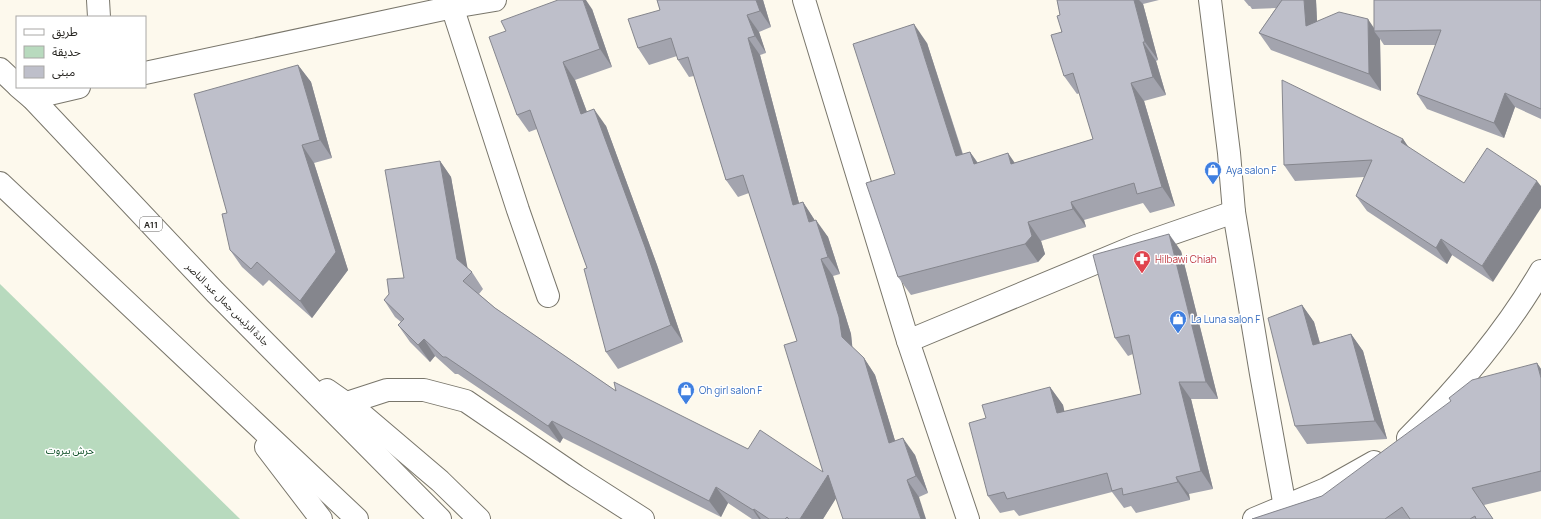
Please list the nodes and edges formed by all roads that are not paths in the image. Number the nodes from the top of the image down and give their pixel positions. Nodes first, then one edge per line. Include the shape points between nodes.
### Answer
1 (98, 0) edge
2 (495, 0) edge
3 (804, 0) edge
4 (1210, 0) edge
5 (452, 4) edge
6 (100, 16) edge
7 (0, 69) edge
8 (146, 73) edge
9 (16, 84) edge
10 (60, 88) edge
11 (23, 90) edge
12 (0, 183) edge
13 (1234, 212) junction
14 (1541, 272) edge
15 (548, 296) dead end
16 (908, 341) junction
17 (284, 361) junction
18 (225, 394) junction
19 (347, 403) junction
20 (1285, 507) junction
21 (321, 519) edge
22 (357, 519) edge
23 (440, 519) edge
24 (479, 519) edge
25 (643, 519) edge
26 (968, 519) edge
27 (1254, 519) edge

1 - 6 main road
2 - 5 main road
3 - 16 main road
4 - 13 main road
5 - 8 main road
5 - 15 main road
7 - 9 main road, جادة الرئيس جمال عبد الناصر / A11
10 - 11 main road
11 - 17 main road, جادة الرئيس جمال عبد الناصر / A11
12 - 18 main road
13 - 16 main road via 1136,246
13 - 20 main road
14 - 20 main road via 1492,344 1462,382 1404,442 1326,489
16 - 26 main road
17 - 19 main road, A11
17 - 23 main road, جادة الرئيس جمال عبد الناصر
18 - 21 main road
18 - 22 main road
19 - 24 main road, A11 via 440,481
19 - 25 main road via 387,390 424,390 466,401
20 - 27 main road

